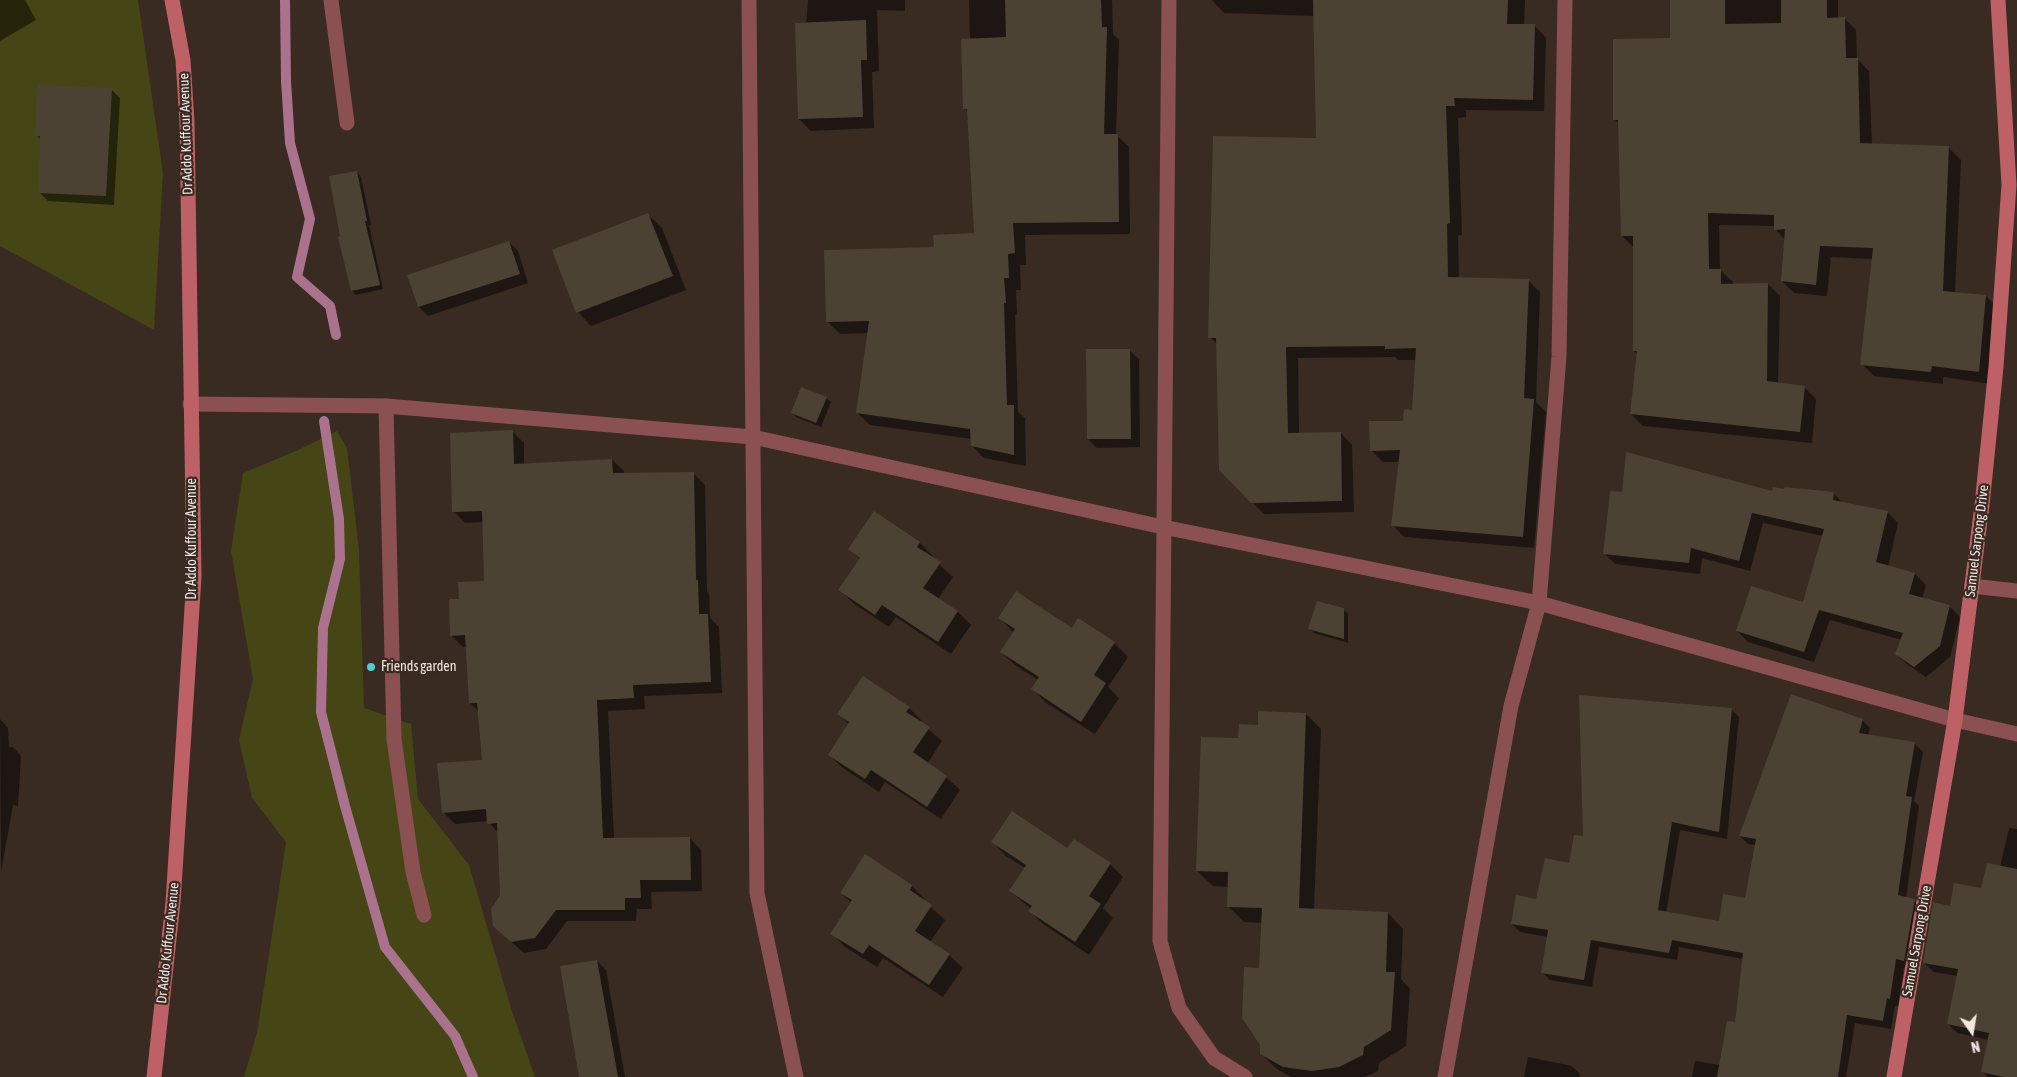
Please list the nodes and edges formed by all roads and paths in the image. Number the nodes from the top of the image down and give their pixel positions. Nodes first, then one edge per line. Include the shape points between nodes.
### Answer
1 (172, 0) edge
2 (331, 0) edge
3 (749, 0) edge
4 (1169, 0) edge
5 (1565, 0) edge
6 (1998, 0) edge
7 (347, 123) dead end
8 (2012, 161) edge
9 (190, 404) junction
10 (386, 406) junction
11 (754, 437) junction
12 (1163, 527) junction
13 (1972, 586) junction
14 (2017, 591) edge
15 (1539, 603) junction
16 (1955, 720) junction
17 (2017, 734) edge
18 (424, 915) dead end
19 (154, 1077) edge
20 (796, 1077) edge
21 (1245, 1077) edge
22 (1445, 1077) edge
23 (1894, 1077) edge

1 - 9 street, Dr Addo Kuffour Avenue via 183,60 187,122
2 - 7 street
3 - 11 street
4 - 12 street
5 - 15 street via 1558,357
6 - 8 street, Samuel Sarpong Drive
8 - 13 street, Samuel Sarpong Drive via 1996,367
9 - 10 street
9 - 19 street, Dr Addo Kuffour Avenue via 194,577 174,902
10 - 11 street
10 - 18 street via 394,739 413,872
11 - 12 street
11 - 20 street via 757,893
12 - 15 street
12 - 21 street via 1160,941 1179,1008 1214,1058
13 - 14 street
13 - 16 street, Samuel Sarpong Drive
15 - 16 street
15 - 22 street via 1511,706
16 - 17 street
16 - 23 street, Samuel Sarpong Drive

